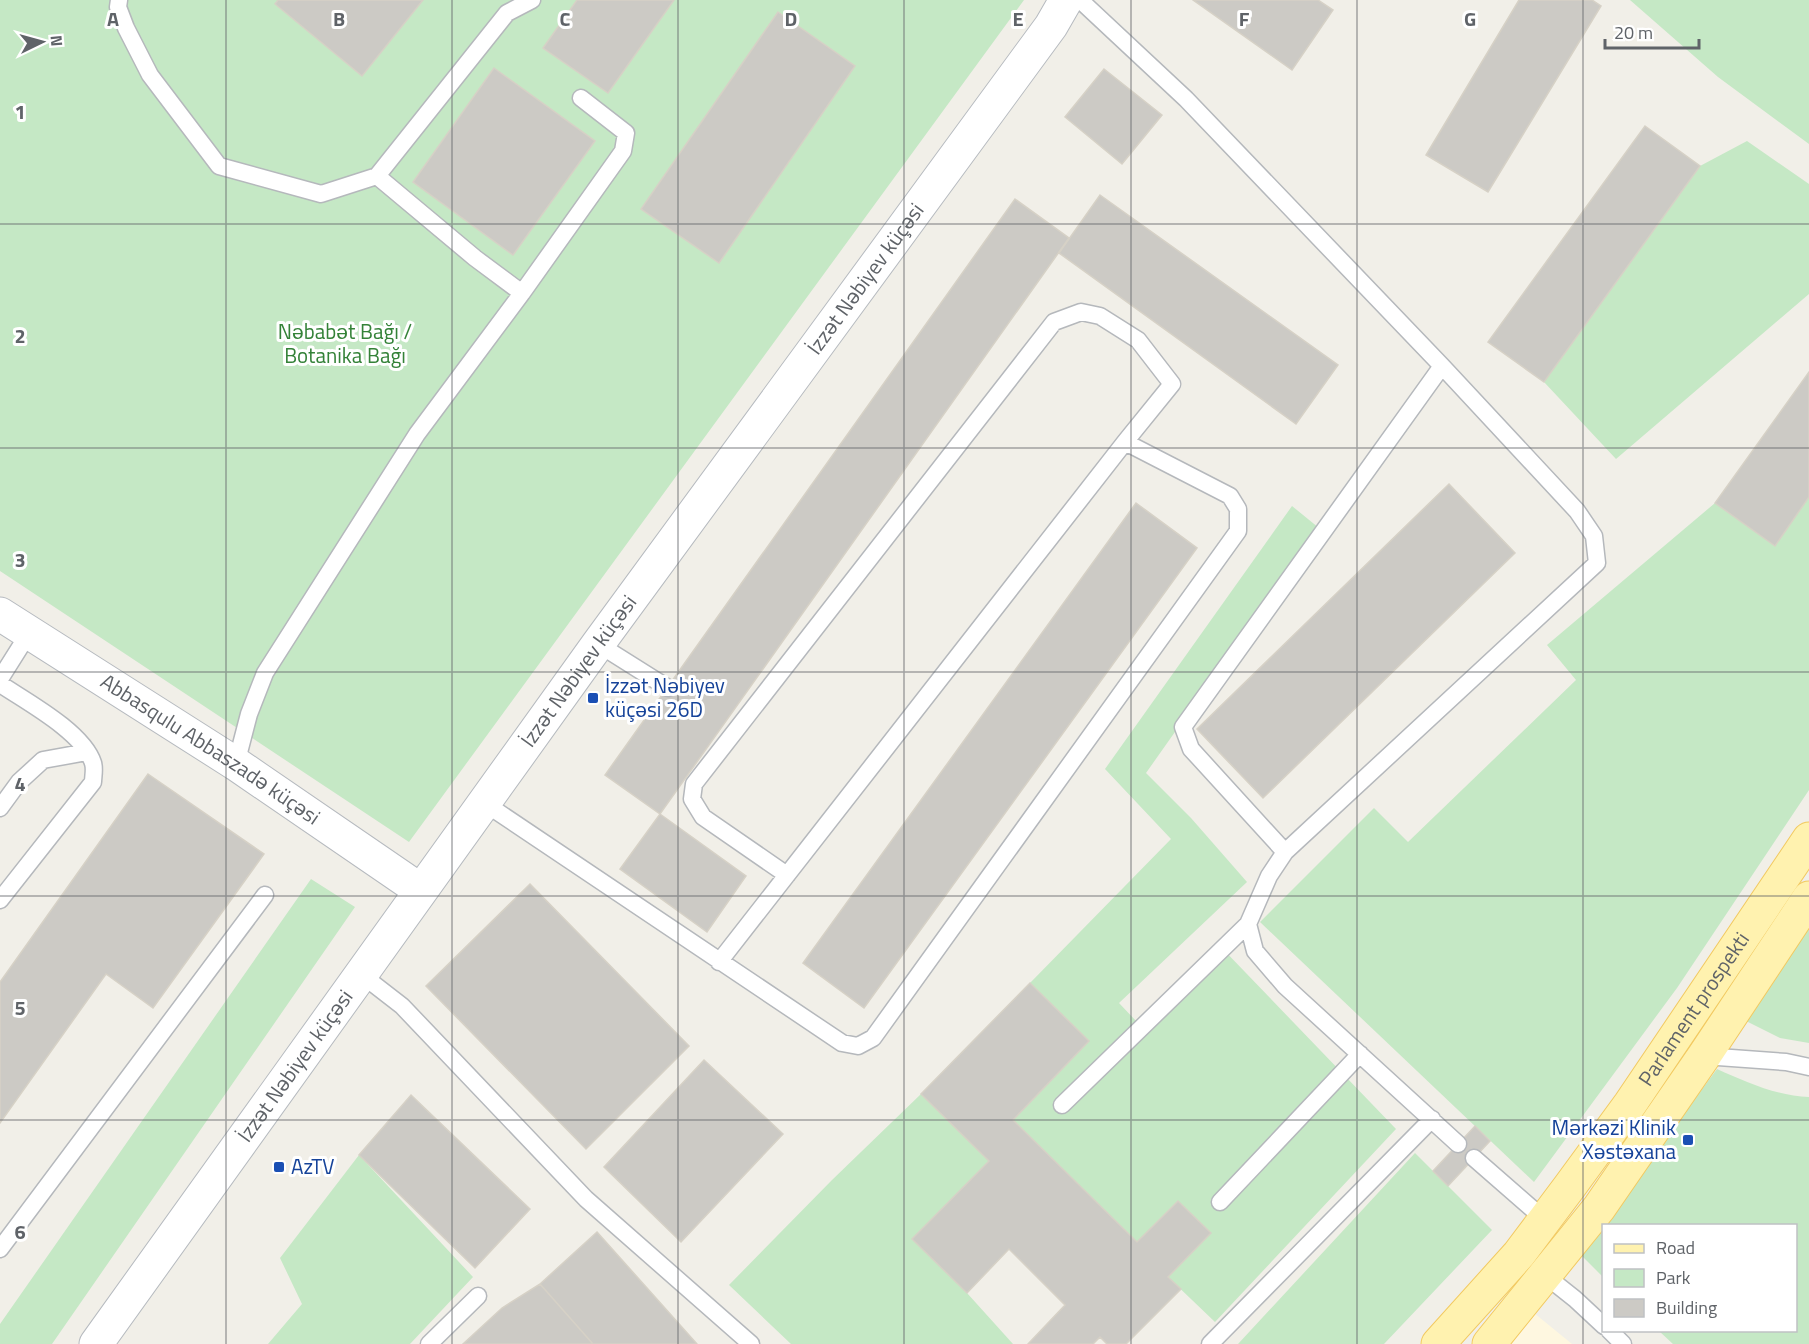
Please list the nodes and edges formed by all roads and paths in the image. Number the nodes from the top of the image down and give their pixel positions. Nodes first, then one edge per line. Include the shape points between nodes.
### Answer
1 (532, 0) edge
2 (117, 2) edge
3 (1084, 2) edge
4 (581, 98) dead end
5 (376, 177) junction
6 (522, 293) junction
7 (1442, 366) junction
8 (1125, 442) junction
9 (0, 614) edge
10 (29, 633) junction
11 (598, 644) junction
12 (0, 679) edge
13 (0, 684) edge
14 (668, 688) dead end
15 (87, 752) junction
16 (236, 764) junction
17 (483, 802) junction
18 (0, 808) edge
19 (1809, 839) edge
20 (1285, 852) junction
21 (786, 875) junction
22 (420, 890) junction
23 (265, 895) dead end
24 (1809, 898) edge
25 (0, 900) edge
26 (1248, 924) junction
27 (719, 962) junction
28 (362, 975) junction
29 (1360, 1054) junction
30 (1704, 1056) junction
31 (1809, 1067) edge
32 (1062, 1105) dead end
33 (1432, 1119) junction
34 (1458, 1144) dead end
35 (1474, 1158) dead end
36 (1220, 1202) dead end
37 (1545, 1220) junction
38 (0, 1249) edge
39 (1519, 1254) junction
40 (1546, 1276) junction
41 (478, 1296) dead end
42 (1602, 1324) edge
43 (1611, 1332) edge
44 (96, 1344) edge
45 (429, 1344) edge
46 (751, 1344) edge
47 (1210, 1344) edge
48 (1438, 1344) edge
49 (1489, 1344) edge
50 (1621, 1344) edge

1 - 5 lane via 507,13
2 - 5 lane via 150,75 219,166 321,194
3 - 7 lane via 1186,99
3 - 11 main road, İzzət Nəbiyev küçəsi via 1052,26
4 - 6 lane via 626,133 623,151
5 - 6 lane
6 - 16 lane via 417,434 265,673
7 - 20 lane via 1183,727 1191,749
7 - 20 lane via 1577,511 1594,536 1597,563
8 - 21 lane
8 - 21 lane via 1172,384 1138,340 1100,316 1081,312 1054,322 729,727 694,784 692,799 703,817
8 - 27 lane via 1230,496 1238,509 1238,531 873,1038 858,1046 842,1043
9 - 10 main road, Abbasqulu Abbaszadə küçəsi
10 - 12 lane
10 - 16 main road, Abbasqulu Abbaszadə küçəsi
11 - 14 lane
11 - 17 main road, İzzət Nəbiyev küçəsi
13 - 15 lane via 65,728
15 - 18 lane via 43,760 19,782
15 - 25 lane via 93,765 93,782
16 - 22 main road, Abbasqulu Abbaszadə küçəsi
17 - 22 main road, İzzət Nəbiyev küçəsi
17 - 27 lane
19 - 37 main road, Parlament prospekti via 1636,1095
20 - 26 lane via 1269,876
21 - 27 lane
22 - 28 main road, İzzət Nəbiyev küçəsi
23 - 38 lane
24 - 30 main road, Parlament prospekti
26 - 29 lane via 1255,951 1277,978
26 - 32 lane
28 - 44 main road, İzzət Nəbiyev küçəsi
28 - 46 lane via 402,1006 586,1199
29 - 33 lane
29 - 36 lane
30 - 31 lane
30 - 40 main road, Parlament prospekti via 1599,1208
33 - 34 lane
33 - 47 lane
35 - 37 lane
37 - 39 main road, Parlament prospekti
39 - 40 lane
39 - 48 main road, Parlament prospekti
40 - 42 lane
40 - 49 main road, Parlament prospekti
41 - 45 lane
43 - 50 lane

